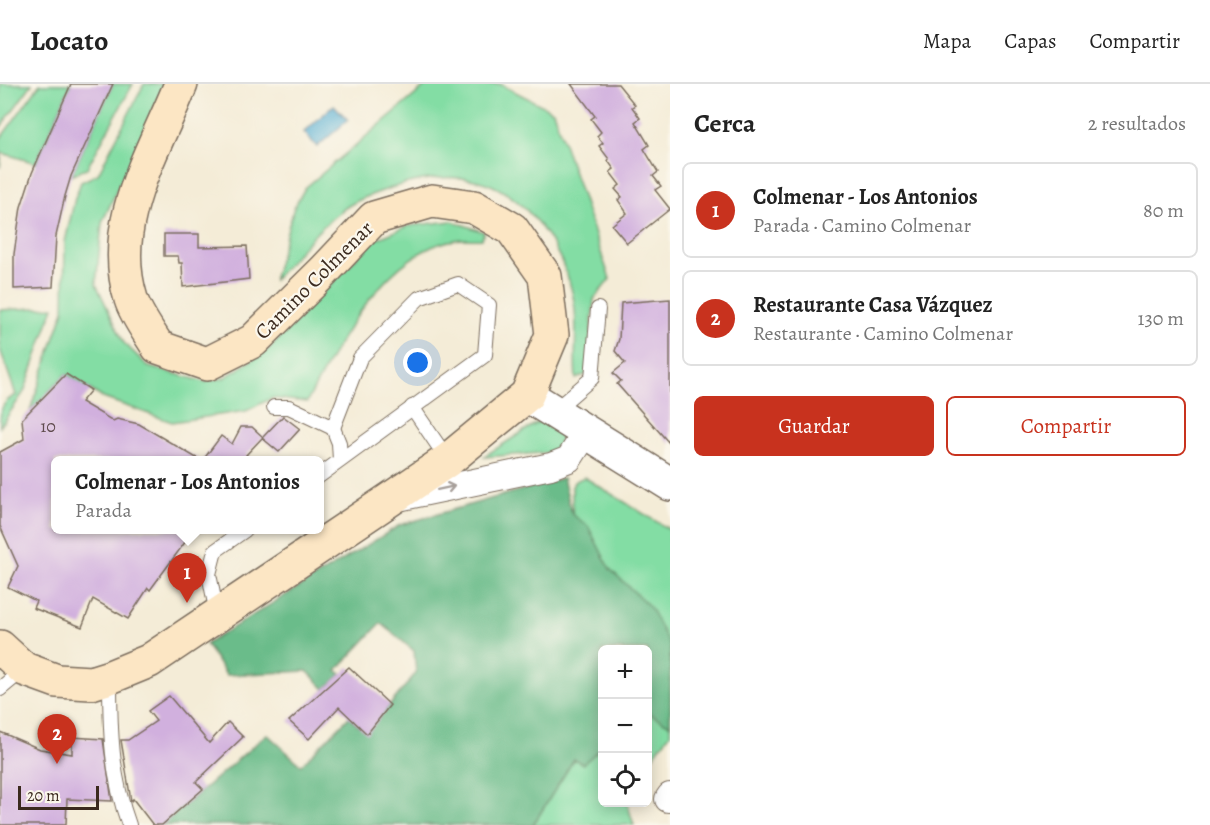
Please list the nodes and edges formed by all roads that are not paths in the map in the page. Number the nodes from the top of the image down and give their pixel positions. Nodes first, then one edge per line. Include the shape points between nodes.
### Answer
1 (181, 84) edge
2 (598, 309) dead end
3 (541, 403) junction
4 (412, 406) junction
5 (274, 407) dead end
6 (333, 428) junction
7 (586, 432) junction
8 (340, 460) junction
9 (448, 460) junction
10 (324, 472) edge
11 (670, 484) edge
12 (389, 500) junction
13 (239, 534) edge
14 (217, 614) junction
15 (0, 647) edge
16 (110, 677) junction
17 (12, 679) edge
18 (129, 825) edge

1 - 3 main road, Camino Colmenar via 130,205 122,251 131,300 158,347 207,364 252,341 374,218 432,201 474,207 512,229 545,276 552,335
2 - 3 lane via 592,378
3 - 7 street
3 - 9 main road, Camino Colmenar
4 - 6 lane via 485,355 489,305 458,284 419,298 360,358
4 - 8 lane
4 - 9 lane
5 - 6 lane via 289,407
6 - 8 lane
7 - 11 street
12 -> 7 street via 551,466 569,459
8 - 10 lane
9 - 12 main road, Camino Colmenar
12 - 14 main road, Camino Colmenar
13 - 14 lane via 215,551 209,574
14 - 16 main road, Camino Colmenar via 149,661
15 - 17 main road, Camino Colmenar
16 - 17 main road, Camino Colmenar via 91,683
16 - 18 lane via 110,727 117,792

